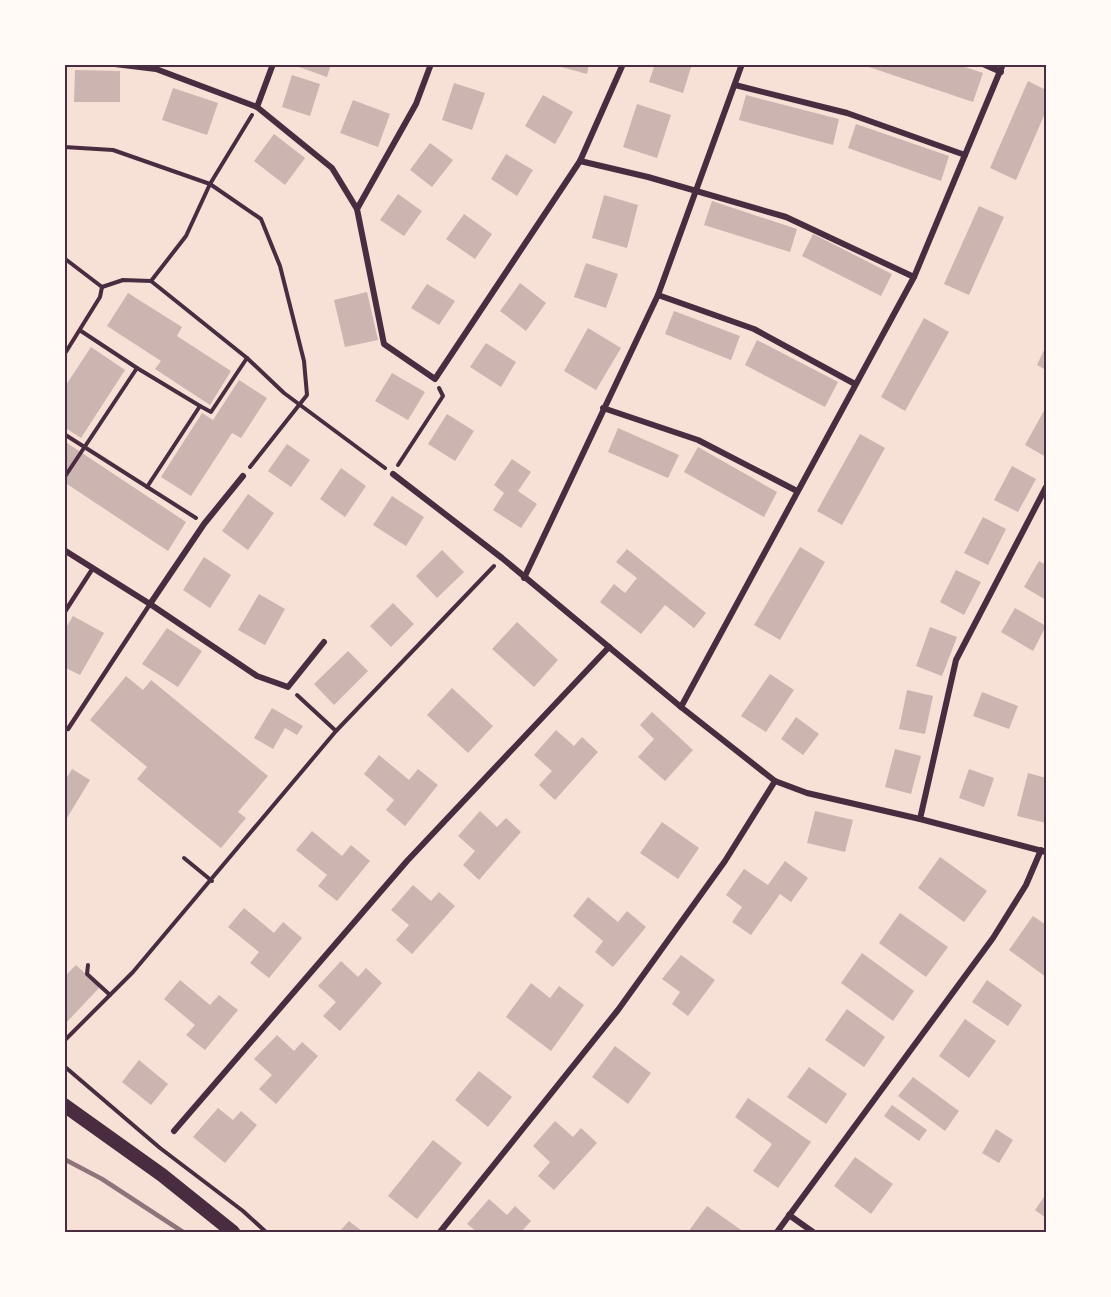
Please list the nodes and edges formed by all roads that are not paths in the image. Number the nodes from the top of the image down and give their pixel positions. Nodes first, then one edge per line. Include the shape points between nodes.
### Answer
1 (115, 64) edge
2 (273, 64) edge
3 (431, 64) edge
4 (623, 64) edge
5 (742, 64) edge
6 (983, 64) edge
7 (1002, 68) edge
8 (735, 85) junction
9 (256, 107) junction
10 (965, 155) junction
11 (580, 161) junction
12 (697, 192) junction
13 (357, 209) junction
14 (914, 277) junction
15 (658, 295) junction
16 (855, 384) junction
17 (603, 408) junction
18 (393, 474) road end
19 (243, 476) road end
20 (1047, 487) edge
21 (797, 491) junction
22 (64, 550) edge
23 (93, 568) junction
24 (524, 578) junction
25 (150, 604) junction
26 (64, 613) edge
27 (324, 642) dead end
28 (609, 647) junction
29 (681, 707) junction
30 (68, 729) dead end
31 (775, 781) junction
32 (920, 819) junction
33 (1044, 851) edge
34 (64, 1105) edge
35 (174, 1131) dead end
36 (789, 1215) junction
37 (233, 1233) edge
38 (440, 1233) edge
39 (777, 1233) edge
40 (813, 1233) edge

1 - 9 street via 156,69
2 - 9 street
3 - 13 street via 416,104
4 - 11 street
5 - 8 street
6 - 7 street
7 - 10 street
8 - 10 street via 846,113
8 - 12 street
9 - 13 street via 332,168
10 - 14 street
11 - 12 street
11 - 13 street via 435,379 384,344
12 - 14 street via 786,217
12 - 15 street
14 - 16 street
15 - 16 street via 754,329
15 - 17 street
16 - 21 street
17 - 21 street via 698,440
17 - 24 street
18 - 24 street
19 - 25 street via 204,524
20 - 32 street via 956,660
21 - 29 street
22 - 23 street
23 - 25 street
23 - 26 lane
24 - 28 street
25 - 27 street via 257,676 288,687
25 - 30 lane
28 - 29 street
28 - 35 street via 408,861
29 - 31 street
31 - 32 street
31 - 38 street via 724,861 618,1010
32 - 33 street
33 - 36 street via 993,938
34 - 37 main road via 162,1175
36 - 39 street
36 - 40 street

